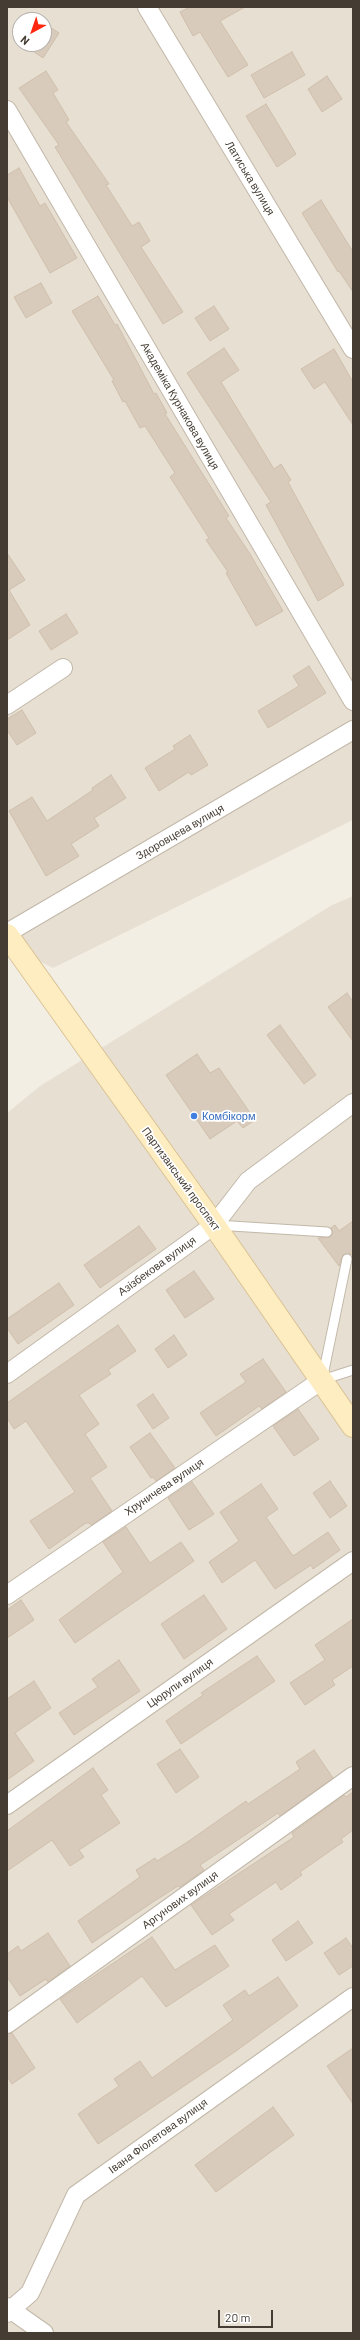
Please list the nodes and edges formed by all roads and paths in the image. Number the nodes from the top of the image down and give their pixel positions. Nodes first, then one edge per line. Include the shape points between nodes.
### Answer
1 (147, 7) edge
2 (7, 110) edge
3 (353, 349) edge
4 (63, 668) dead end
5 (353, 702) edge
6 (7, 705) edge
7 (353, 730) edge
8 (7, 934) edge
9 (353, 1103) edge
10 (214, 1225) junction
11 (327, 1232) dead end
12 (347, 1259) dead end
13 (353, 1370) edge
14 (7, 1374) edge
15 (322, 1380) junction
16 (353, 1426) edge
17 (353, 1561) edge
18 (7, 1595) edge
19 (353, 1776) edge
20 (7, 1805) edge
21 (353, 1997) edge
22 (7, 2024) edge
23 (8, 2310) edge
24 (44, 2333) edge

1 - 3 street, Латиська вулиця
2 - 5 street, Академіка Курнакова вулиця
4 - 6 street
7 - 8 street, Здоровцева вулиця
8 - 10 street, Партизанський проспект
9 - 10 street, Азізбекова вулиця via 248,1182
10 - 11 lane
10 - 14 street, Азізбекова вулиця
10 - 15 street, Партизанський проспект
12 - 15 lane
13 - 15 lane
15 - 16 street, Партизанський проспект
15 - 18 street, Хруничева вулиця
17 - 20 street, Цюрупи вулиця
19 - 22 street, Аргунових вулиця
21 - 23 street, Івана Фіолетова вулиця via 76,2195 30,2293
23 - 24 street

